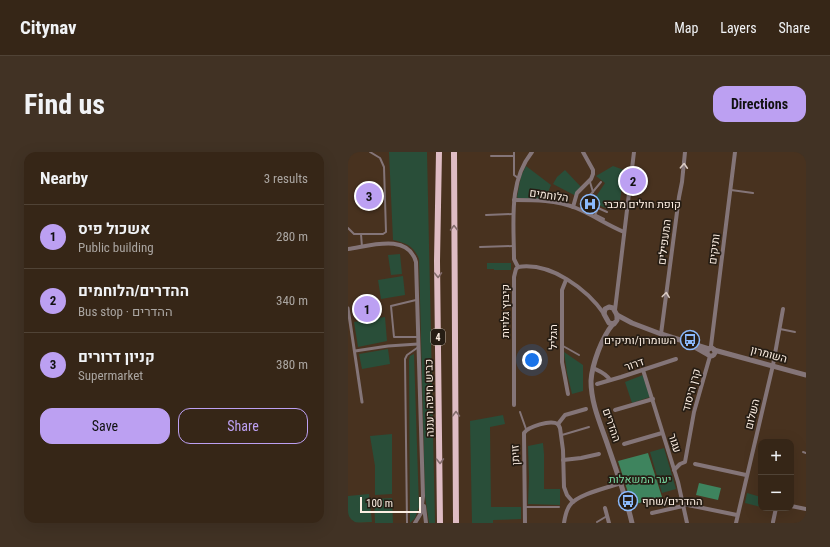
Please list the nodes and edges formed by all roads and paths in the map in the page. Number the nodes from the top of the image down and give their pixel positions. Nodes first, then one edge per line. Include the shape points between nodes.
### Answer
1 (370, 152) edge
2 (377, 152) edge
3 (435, 152) edge
4 (439, 152) edge
5 (455, 152) edge
6 (514, 152) edge
7 (532, 152) edge
8 (583, 152) edge
9 (634, 152) edge
10 (685, 152) edge
11 (735, 152) edge
12 (375, 155) junction
13 (491, 156) dead end
14 (513, 156) junction
15 (518, 178) junction
16 (589, 180) junction
17 (600, 182) dead end
18 (730, 190) junction
19 (593, 192) junction
20 (753, 193) dead end
21 (514, 200) junction
22 (586, 200) dead end
23 (573, 207) junction
24 (607, 212) dead end
25 (514, 214) junction
26 (486, 215) dead end
27 (596, 217) junction
28 (604, 219) dead end
29 (348, 228) edge
30 (624, 232) junction
31 (361, 234) junction
32 (514, 246) junction
33 (362, 247) junction
34 (480, 247) dead end
35 (348, 249) edge
36 (438, 261) junction
37 (518, 267) junction
38 (566, 280) junction
39 (616, 296) junction
40 (591, 299) junction
41 (417, 300) junction
42 (608, 307) junction
43 (348, 308) edge
44 (783, 309) dead end
45 (616, 315) junction
46 (606, 318) junction
47 (613, 324) junction
48 (780, 328) junction
49 (795, 332) dead end
50 (607, 333) junction
51 (661, 334) junction
52 (418, 337) junction
53 (418, 345) junction
54 (562, 346) junction
55 (355, 351) junction
56 (711, 352) junction
57 (579, 355) dead end
58 (676, 359) dead end
59 (773, 365) junction
60 (593, 368) junction
61 (643, 370) junction
62 (806, 375) edge
63 (610, 380) junction
64 (597, 384) dead end
65 (568, 394) dead end
66 (653, 400) junction
67 (362, 402) dead end
68 (514, 405) dead end
69 (586, 409) dead end
70 (615, 410) dead end
71 (520, 412) dead end
72 (558, 424) junction
73 (589, 427) dead end
74 (526, 429) junction
75 (662, 433) junction
76 (561, 435) junction
77 (624, 444) dead end
78 (599, 454) dead end
79 (563, 460) junction
80 (694, 464) dead end
81 (674, 470) junction
82 (746, 475) junction
83 (621, 483) junction
84 (422, 492) junction
85 (573, 502) junction
86 (683, 505) junction
87 (525, 507) junction
88 (559, 507) dead end
89 (794, 507) edge
90 (605, 508) dead end
91 (806, 509) edge
92 (775, 511) edge
93 (652, 512) dead end
94 (737, 515) junction
95 (607, 516) junction
96 (597, 522) edge
97 (773, 522) dead end
98 (407, 523) edge
99 (415, 523) edge
100 (426, 523) edge
101 (440, 523) edge
102 (456, 523) edge
103 (525, 523) edge
104 (564, 523) edge
105 (609, 523) edge
106 (632, 523) edge
107 (687, 523) edge
108 (736, 523) edge

1 - 12 lane
2 - 12 lane
3 - 36 highway
4 - 36 highway, כביש חיפה רעננה / 4
102 -> 5 highway, 4
6 - 14 lane
7 - 15 street, קיבוץ גלויות
8 - 16 street via 593,170
9 - 30 street
51 -> 10 street, המעפילים
11 - 18 street, ותיקים
12 - 31 lane via 380,158 384,167 386,232
13 - 14 lane
14 - 15 lane via 514,175
15 - 21 street, קיבוץ גלויות
16 - 19 lane
16 - 23 street via 578,193
17 - 19 lane
18 - 20 lane
18 - 56 street, ותיקים
19 - 22 lane
21 - 23 street, הלוחמים via 540,200
21 - 25 street, קיבוץ גלויות
23 - 27 street, הלוחמים
24 - 27 lane via 598,208
25 - 26 lane
25 - 32 street, קיבוץ גלויות
27 - 28 lane
27 - 30 street, הלוחמים
29 - 31 lane via 354,234
30 - 39 street
31 - 33 lane
32 - 34 lane
32 - 37 street, קיבוץ גלויות via 514,259
33 - 35 street
33 - 41 street via 392,243 408,248 416,262
36 -> 101 highway, כביש חיפה רעננה / 4
37 - 38 street via 542,269
37 - 68 street, קיבוץ גלויות via 514,277
38 - 40 street
38 - 54 street, הגליל via 562,290
39 - 42 street
39 - 45 street
40 - 42 street
40 - 46 street
41 - 52 street
41 - 52 lane via 391,306 394,337
42 - 45 street, השומרון via 613,308
42 - 46 street, ההדרים via 604,310
43 - 55 street
44 - 48 street, השלום
45 - 47 street, ההדרים
45 - 51 street, השומרון
46 - 47 street
46 - 50 street, ההדרים
47 - 50 street, ההדרים
48 - 49 lane
48 - 59 street, השלום
50 - 60 street, ההדרים
51 - 56 street, השומרון
52 - 53 street
53 - 55 street
53 - 84 street
53 - 98 lane via 405,359
54 - 57 lane
54 - 65 street, הגליל via 563,371
55 - 67 street
56 - 59 street, השומרון via 727,353
56 - 81 street, קרן היסוד via 694,412 686,462
58 - 61 street, דרור
59 - 62 street, השומרון
59 - 82 street, השלום
60 - 63 street via 608,376
60 - 83 street, ההדרים via 594,404
61 - 63 street, דרור
61 - 66 street, עגור
63 - 64 street, דרור
66 - 70 street
66 - 75 street, עגור
69 - 72 street via 565,415
71 - 74 lane
72 - 74 street, זויתן via 552,422
72 - 76 street
73 - 76 lane
74 - 87 street, זויתן via 523,438
75 - 77 street
75 - 81 street, עגור
76 - 79 street
78 - 79 street
79 - 85 street via 565,491
80 - 82 street
81 - 86 street, עגור
82 - 94 street, השלום
83 - 85 street
83 - 106 street, ההדרים
84 - 99 street via 422,512
84 - 100 street
85 - 104 street
86 - 93 street
86 - 94 street
86 - 107 street, עגור
87 - 88 lane
87 - 103 street, זויתן
89 - 91 street
90 - 95 street
92 - 97 street
94 - 108 street, השלום
95 - 96 lane
95 - 105 street

